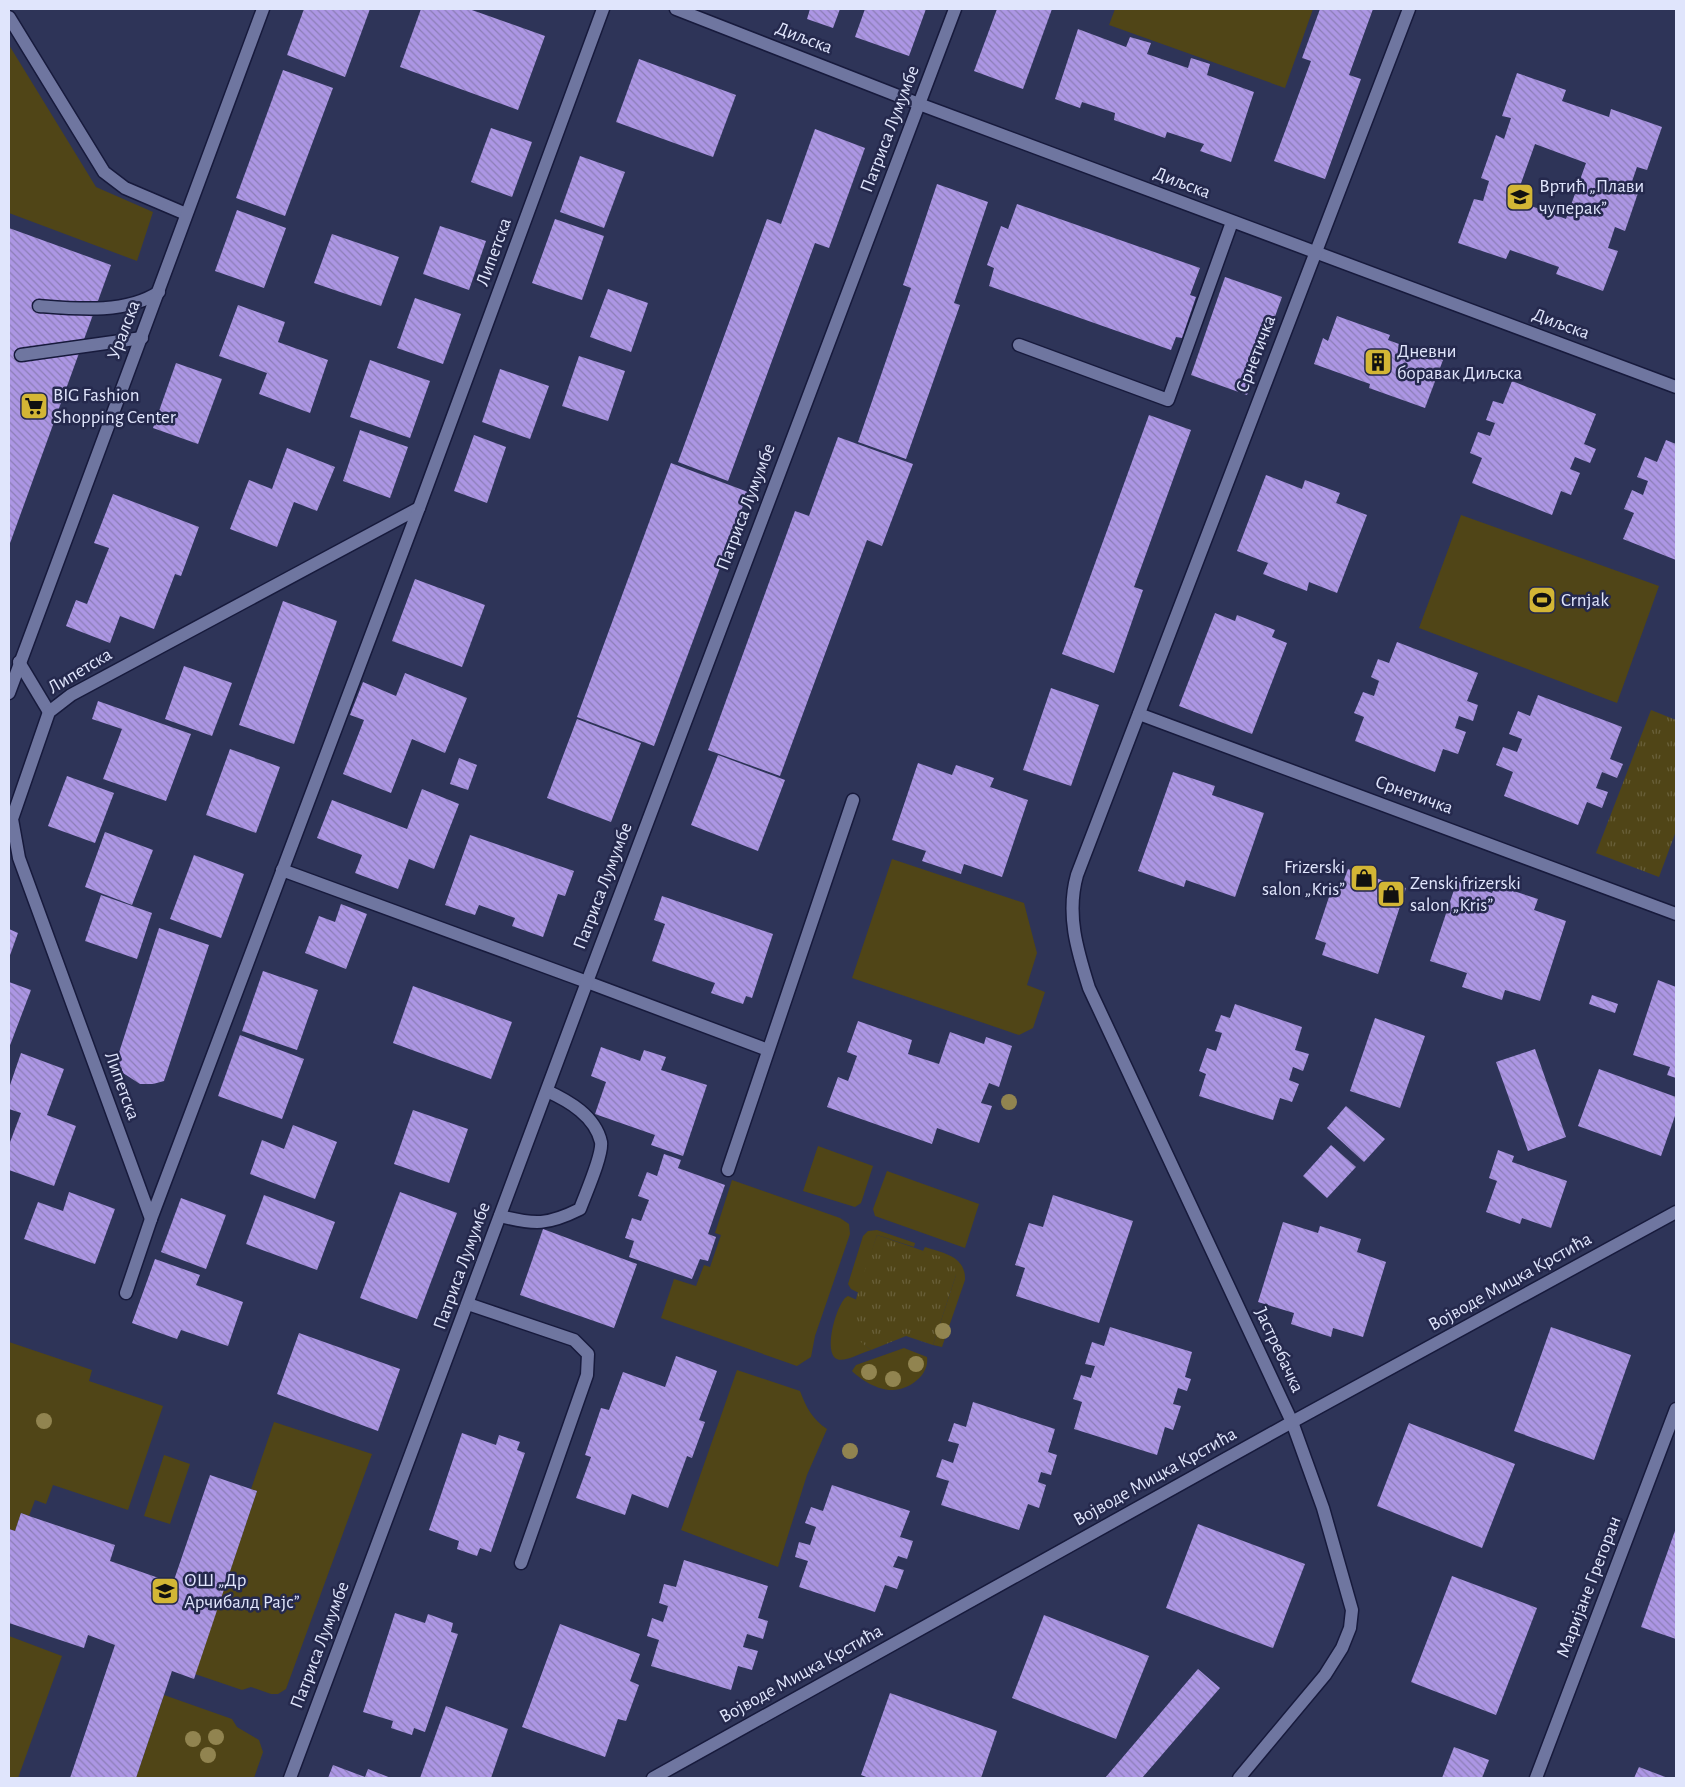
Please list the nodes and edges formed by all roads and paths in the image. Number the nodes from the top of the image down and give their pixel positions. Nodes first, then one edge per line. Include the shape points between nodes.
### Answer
1 (263, 9) edge
2 (603, 9) edge
3 (676, 9) edge
4 (955, 9) edge
5 (1409, 9) edge
6 (9, 17) edge
7 (919, 104) junction
8 (186, 214) junction
9 (1232, 222) junction
10 (1315, 253) junction
11 (158, 292) junction
12 (39, 306) dead end
13 (142, 338) junction
14 (1019, 345) dead end
15 (21, 354) dead end
16 (1676, 387) edge
17 (419, 508) junction
18 (20, 662) junction
19 (9, 693) edge
20 (48, 712) junction
21 (1138, 714) junction
22 (853, 800) dead end
23 (10, 819) edge
24 (282, 870) junction
25 (1676, 914) edge
26 (1073, 924) joint
27 (587, 982) junction
28 (768, 1050) junction
29 (547, 1090) junction
30 (728, 1170) dead end
31 (1676, 1212) edge
32 (500, 1216) junction
33 (151, 1220) junction
34 (126, 1292) dead end
35 (468, 1304) junction
36 (1676, 1409) edge
37 (1292, 1422) junction
38 (521, 1563) dead end
39 (290, 1778) edge
40 (653, 1778) edge
41 (1239, 1778) edge
42 (1536, 1778) edge

1 - 8 street, Уралска
2 - 17 street, Липетска
3 - 7 street, Диљска
4 - 7 street, Патриса Лумумбе
5 - 10 street, Срнетичка
6 - 8 street via 104,172 125,188
7 - 9 street, Диљска
7 - 27 street, Патриса Лумумбе
8 - 11 street, Уралска
9 - 10 street, Диљска
9 - 14 street via 1168,400
10 - 16 street, Диљска
10 - 21 street, Срнетичка
11 - 12 street via 140,302 108,307
11 - 13 street, Уралска
13 - 15 street
13 - 18 street, Уралска
17 - 20 street, Липетска via 71,695
17 - 24 street, Липетска
18 - 19 street, Уралска
18 - 20 street
20 - 23 street, Липетска
21 - 25 street, Срнетичка
21 - 26 street, Срнетичка via 1077,875 1071,904
22 - 28 street
23 - 33 street, Липетска via 19,858
24 - 27 street
24 - 33 street, Липетска
26 - 37 street, Јастребачка via 1089,988
27 - 28 street
27 - 29 street, Патриса Лумумбе
28 - 30 street
29 - 32 street, Патриса Лумумбе
29 - 32 street via 589,1118 601,1143 595,1172 580,1209 558,1220 528,1223
31 - 37 street, Војводе Мицка Крстића
32 - 35 street, Патриса Лумумбе
33 - 34 street, Липетска
35 - 38 street via 574,1340 588,1354 587,1375
35 - 39 street, Патриса Лумумбе
36 - 42 street, Маријане Грегоран
37 - 40 street, Војводе Мицка Крстића
37 - 41 street, Јастребачка via 1352,1610 1350,1628 1325,1675

